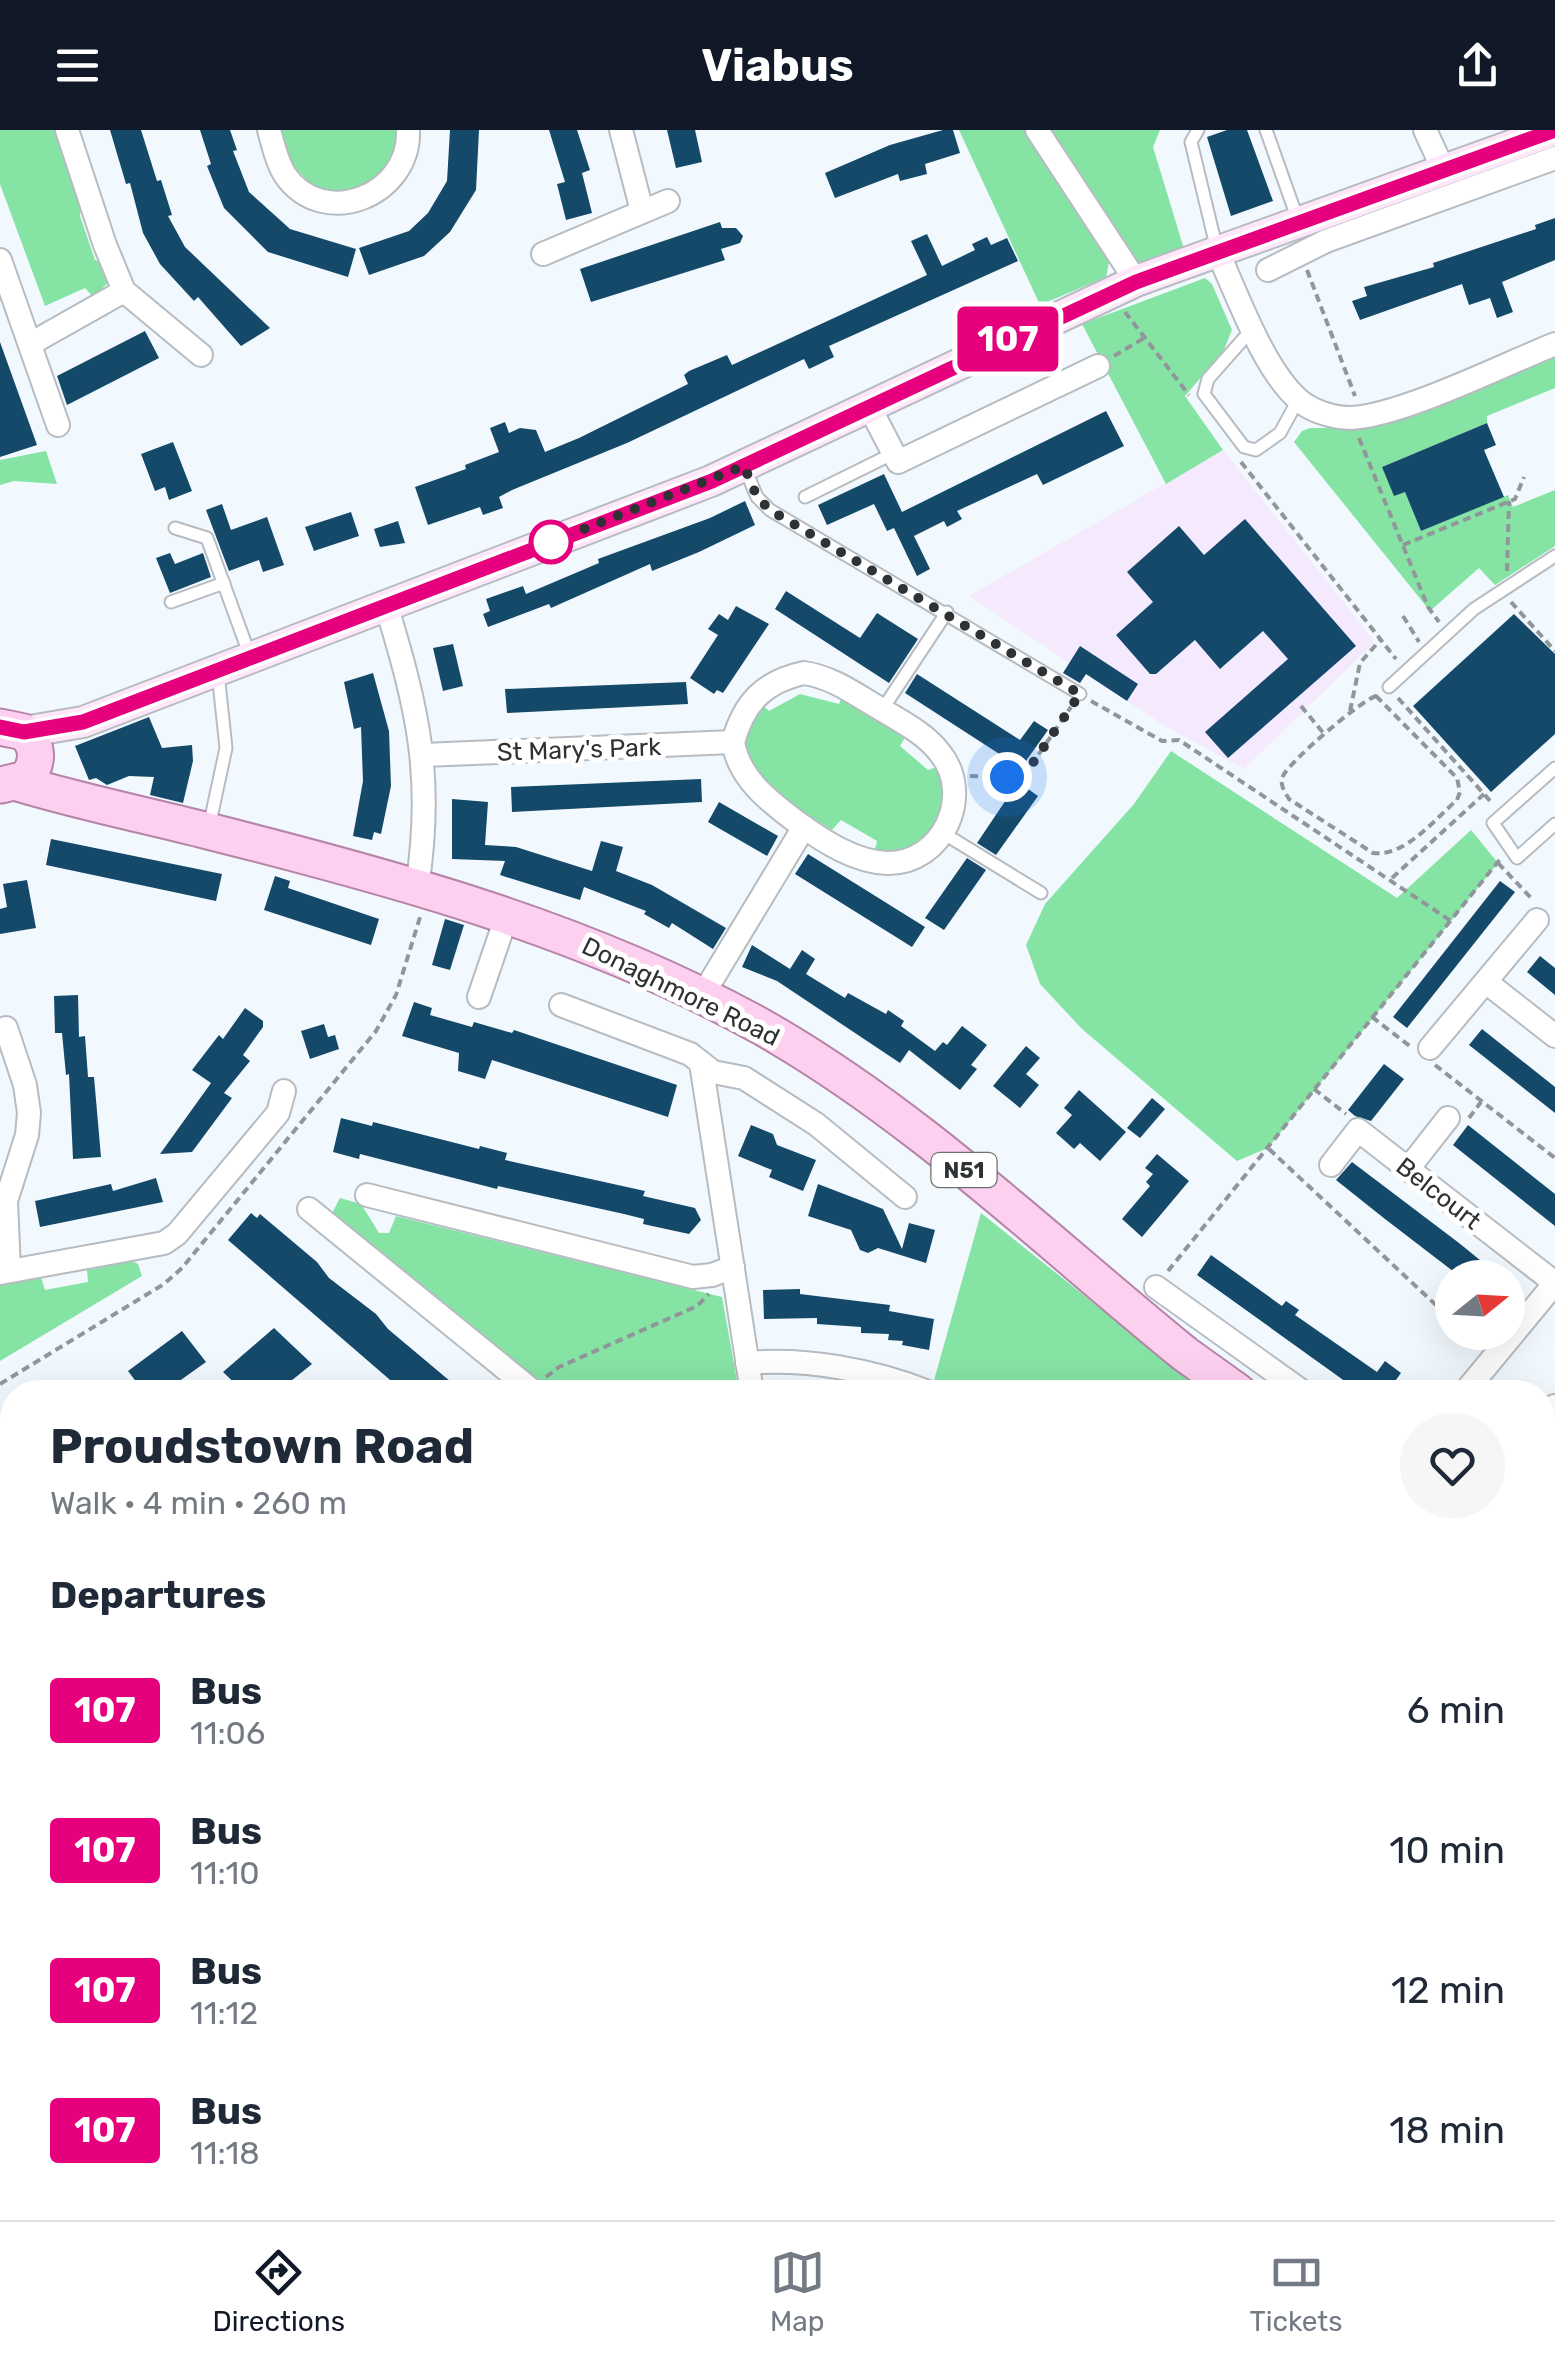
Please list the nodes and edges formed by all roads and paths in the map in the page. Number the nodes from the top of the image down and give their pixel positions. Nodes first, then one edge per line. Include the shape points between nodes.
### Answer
1 (67, 130) edge
2 (270, 130) edge
3 (408, 130) edge
4 (621, 130) edge
5 (1037, 130) edge
6 (1198, 130) edge
7 (1266, 130) edge
8 (1426, 130) edge
9 (1555, 130) edge
10 (1555, 158) edge
11 (1444, 171) junction
12 (668, 201) dead end
13 (642, 211) junction
14 (1299, 224) junction
15 (1218, 253) junction
16 (544, 254) dead end
17 (0, 260) edge
18 (1304, 260) dead end
19 (1268, 270) dead end
20 (1123, 287) junction
21 (124, 290) junction
22 (1253, 328) junction
23 (1144, 338) junction
24 (30, 344) junction
25 (1555, 344) edge
26 (201, 355) dead end
27 (1098, 366) joint
28 (1298, 400) junction
29 (1193, 401) dead end
30 (1357, 401) dead end
31 (869, 406) junction
32 (1354, 424) dead end
33 (58, 426) dead end
34 (894, 454) junction
35 (1242, 462) dead end
36 (744, 466) junction
37 (1524, 477) dead end
38 (805, 497) dead end
39 (1510, 501) junction
40 (175, 528) dead end
41 (1404, 545) junction
42 (1555, 556) edge
43 (224, 583) junction
44 (1504, 590) junction
45 (171, 602) dead end
46 (386, 605) junction
47 (946, 612) junction
48 (1404, 616) dead end
49 (1448, 633) junction
50 (1381, 639) junction
51 (1428, 652) junction
52 (1555, 652) edge
53 (250, 656) junction
54 (218, 669) junction
55 (1406, 671) junction
56 (1389, 687) joint
57 (1080, 694) junction
58 (1301, 706) dead end
59 (882, 710) junction
60 (1350, 712) junction
61 (1325, 734) junction
62 (733, 742) junction
63 (15, 747) edge
64 (424, 754) junction
65 (1555, 768) edge
66 (952, 776) junction
67 (1484, 794) junction
68 (1503, 815) junction
69 (1555, 824) edge
70 (804, 827) junction
71 (208, 831) junction
72 (944, 833) junction
73 (1508, 845) junction
74 (1498, 863) junction
75 (1392, 878) junction
76 (417, 887) junction
77 (1042, 893) dead end
78 (1535, 910) joint
79 (507, 915) junction
80 (1450, 921) junction
81 (1486, 982) junction
82 (702, 996) junction
83 (479, 998) dead end
84 (561, 1005) dead end
85 (1372, 1016) junction
86 (6, 1028) dead end
87 (1555, 1036) edge
88 (1426, 1054) junction
89 (701, 1063) junction
90 (1314, 1089) junction
91 (284, 1091) dead end
92 (1448, 1118) dead end
93 (1358, 1130) junction
94 (1268, 1148) junction
95 (1555, 1158) edge
96 (1331, 1165) dead end
97 (1408, 1168) junction
98 (367, 1195) dead end
99 (905, 1197) dead end
100 (309, 1209) dead end
101 (722, 1271) junction
102 (5, 1272) edge
103 (1156, 1286) joint
104 (1554, 1288) edge
105 (1435, 1304) edge
106 (1212, 1327) junction
107 (1185, 1354) junction
108 (748, 1363) junction
109 (517, 1380) edge
110 (543, 1380) edge
111 (750, 1380) edge
112 (880, 1380) edge
113 (1221, 1380) edge
114 (1284, 1380) edge
115 (1474, 1380) edge

1 - 21 street
2 - 3 street via 284,174 295,186 340,203 390,182 402,168
4 - 13 street
5 - 20 street
6 - 15 lane via 1191,142
7 - 14 lane
8 - 11 street
9 - 11 main road
10 - 19 street via 1326,241
11 - 14 main road
12 - 13 street
13 - 16 street
14 - 15 main road
15 - 20 main road
15 - 22 street
17 - 24 street
18 - 30 path
20 - 23 path
20 - 31 main road
21 - 24 street
21 - 26 street
22 - 28 street
22 - 28 lane via 1208,379 1204,394 1244,447 1256,450 1290,419
23 - 27 path
23 - 29 path
24 - 33 street
25 - 28 street via 1395,408 1351,418 1314,411
27 - 34 street via 898,462
31 - 34 street
31 - 36 main road
32 - 41 path
34 - 38 lane
35 - 50 path
36 - 46 main road
36 - 47 lane via 770,510
37 - 39 path
39 - 41 path
39 - 44 path
40 - 43 lane via 208,538
41 - 49 path via 1428,608
42 - 44 lane
43 - 45 lane
43 - 53 lane
44 - 49 lane
44 - 52 path
46 - 53 main road
46 - 64 street
47 - 57 lane
47 - 59 lane
48 - 51 path
49 - 51 lane
50 - 55 path
50 - 60 path via 1360,664
51 - 55 lane
53 - 54 main road
54 - 63 main road via 83,722 64,738
54 - 71 lane via 226,748
55 - 56 lane
56 - 67 path
57 - 66 path via 1028,770 1007,777
57 - 75 path via 1162,741 1179,740
58 - 61 path
59 - 62 street via 822,676 792,676 773,682 748,704
59 - 66 street via 929,740
60 - 61 path
60 - 61 path via 1366,699 1383,700 1457,778 1458,800 1398,850 1373,853 1289,799 1282,787 1283,776
62 - 64 street, St Mary's Park
62 - 70 street via 760,792
63 - 71 main road, Donaghmore Road / N51 via 82,802
64 - 76 street
65 - 68 lane
66 - 72 street via 954,806
67 - 68 path
67 - 75 path
68 - 73 lane via 1493,823
69 - 73 lane via 1517,858
70 - 72 street via 846,852 890,864 921,854
70 - 82 street
71 - 76 main road, Donaghmore Road / N51
72 - 77 lane
73 - 74 path
74 - 78 path
74 - 80 path
75 - 80 path
76 - 79 main road, Donaghmore Road / N51
78 - 81 street
79 - 82 main road, Donaghmore Road / N51
79 - 83 street
80 - 85 path
81 - 87 street
81 - 88 street
82 - 107 main road, Donaghmore Road / N51 via 878,1102
84 - 89 street
85 - 88 path
85 - 90 path
86 - 102 street via 29,1113 6,1201
88 - 95 path
89 - 99 street via 781,1099
89 - 101 street
90 - 93 path
90 - 94 path
91 - 102 street via 278,1113 164,1243
92 - 97 street
93 - 96 street
93 - 97 street, Belcourt
94 - 103 path
94 - 105 path
97 - 104 street, Belcourt
98 - 101 street via 680,1274
100 - 109 street
101 - 108 street
101 - 110 path via 697,1306 558,1367
103 - 106 street
104 - 115 street
106 - 107 street
106 - 114 street
107 - 113 main road, Donaghmore Road / N51
108 - 111 street
108 - 112 street via 815,1364

